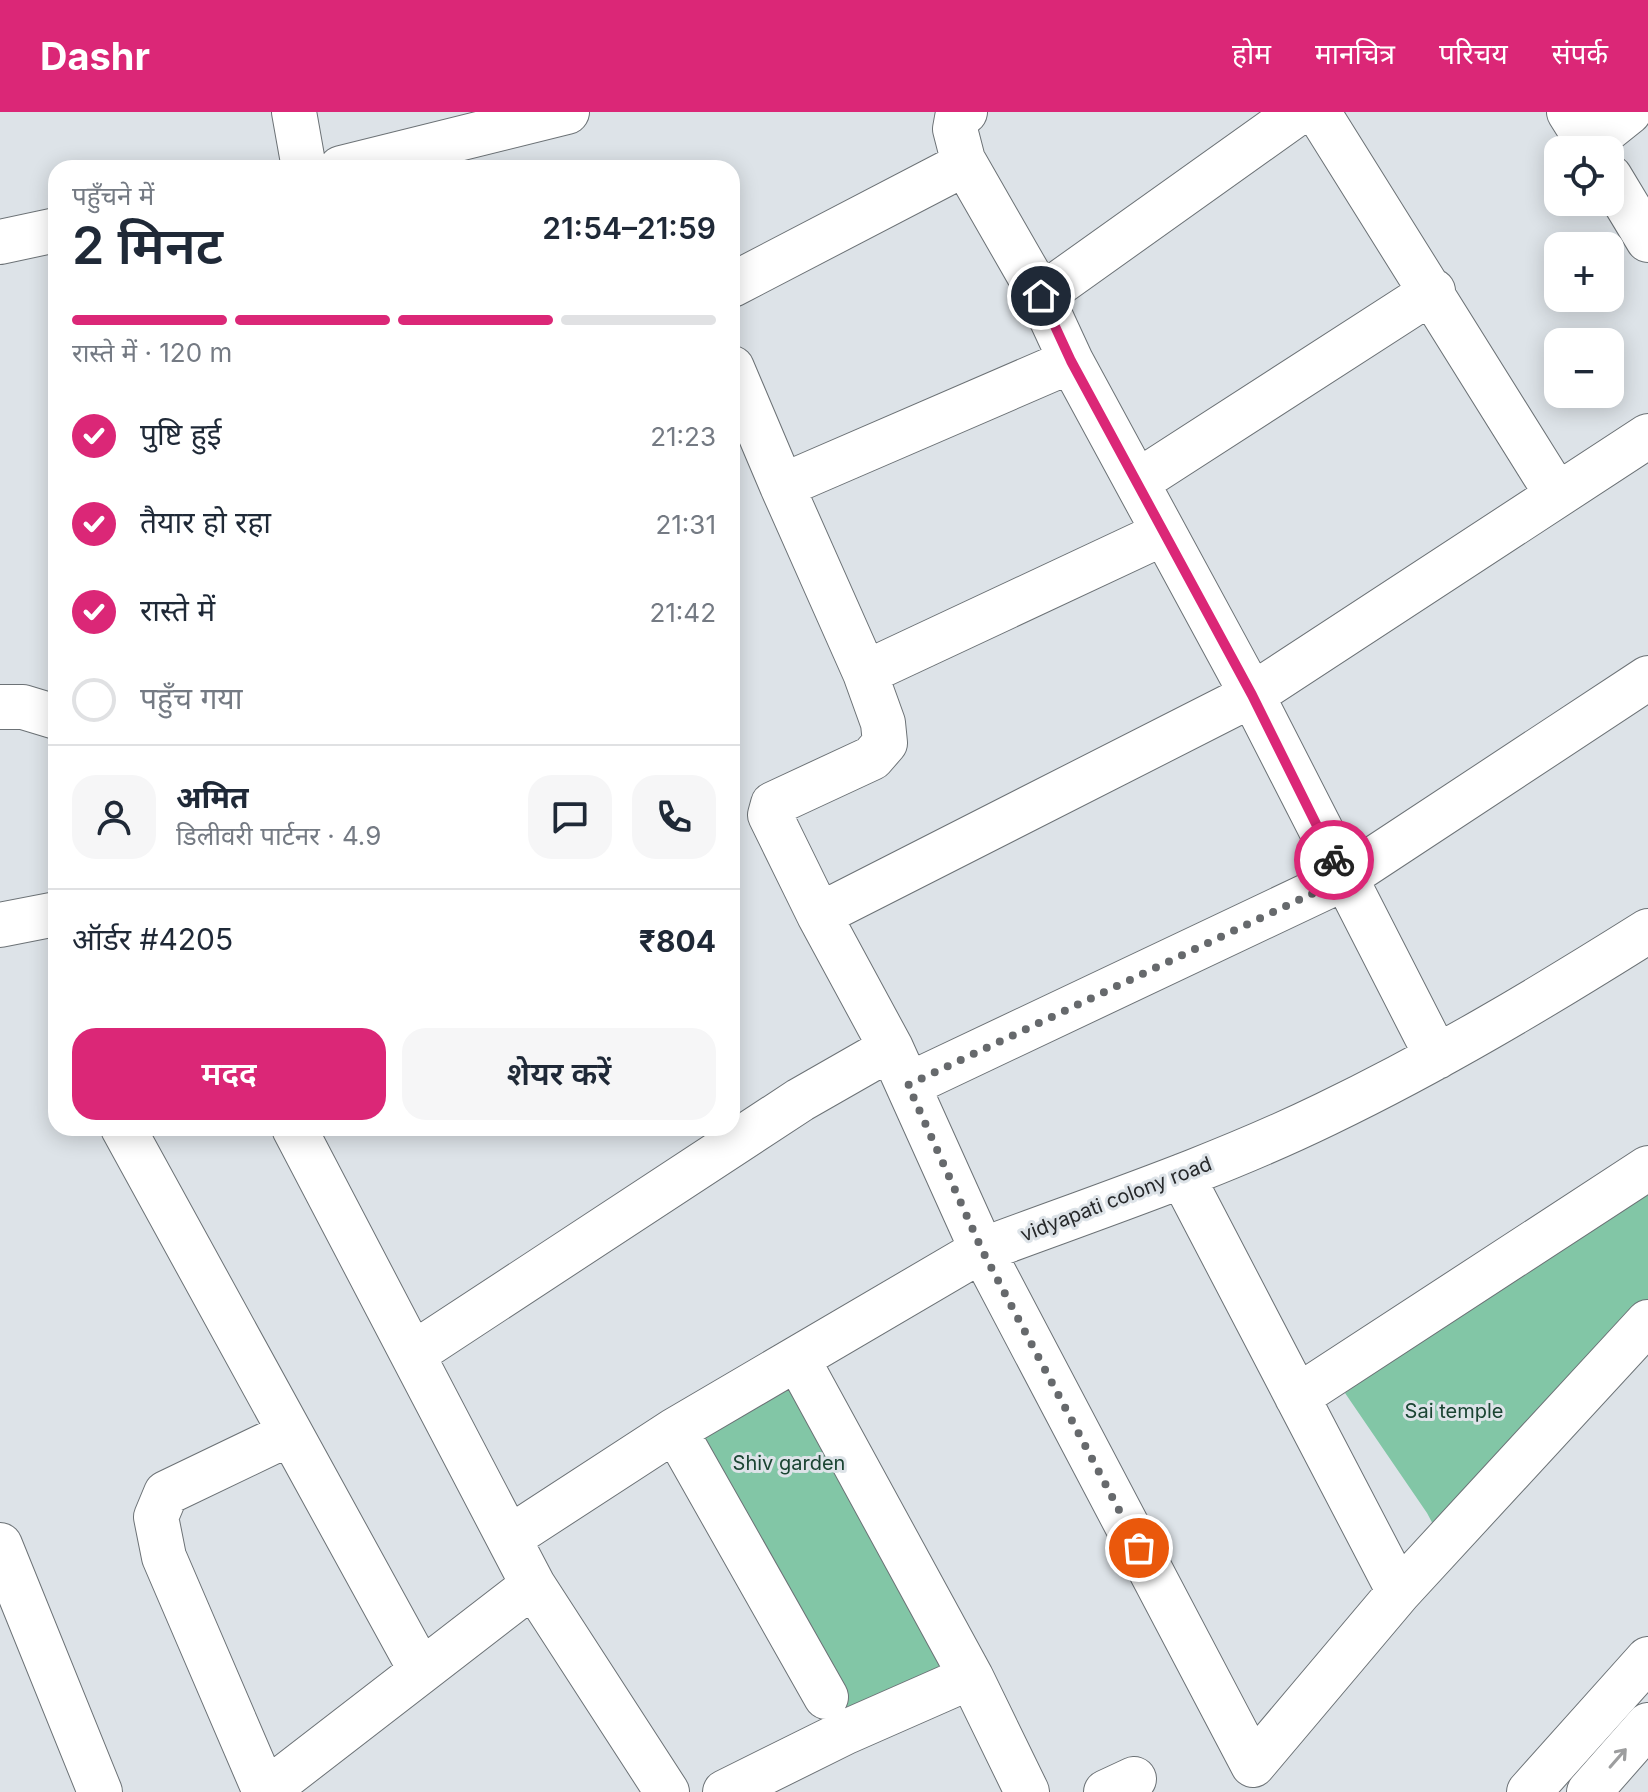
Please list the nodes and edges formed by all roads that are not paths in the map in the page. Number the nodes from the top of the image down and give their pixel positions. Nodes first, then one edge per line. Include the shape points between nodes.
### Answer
1 (294, 112) edge
2 (567, 112) edge
3 (965, 112) edge
4 (1299, 112) edge
5 (1318, 112) edge
6 (1629, 112) edge
7 (1601, 136) edge
8 (303, 160) edge
9 (373, 160) edge
10 (963, 160) junction
11 (1624, 201) edge
12 (48, 232) edge
13 (1648, 240) edge
14 (0, 242) edge
15 (740, 281) edge
16 (1433, 291) junction
17 (1041, 296) junction
18 (1071, 361) junction
19 (740, 387) edge
20 (1648, 436) edge
21 (1137, 482) junction
22 (782, 486) junction
23 (1556, 493) junction
24 (1164, 533) junction
25 (865, 673) junction
26 (1648, 678) edge
27 (1252, 695) junction
28 (0, 707) edge
29 (48, 715) edge
30 (1343, 879) junction
31 (819, 915) junction
32 (48, 916) edge
33 (0, 925) edge
34 (1642, 949) edge
35 (1437, 1057) junction
36 (900, 1067) junction
37 (127, 1136) edge
38 (298, 1136) edge
39 (1648, 1168) edge
40 (1182, 1176) junction
41 (982, 1250) junction
42 (1648, 1322) edge
43 (413, 1354) junction
44 (798, 1360) junction
45 (1297, 1397) junction
46 (675, 1430) junction
47 (289, 1434) junction
48 (509, 1538) junction
49 (0, 1545) edge
50 (533, 1585) junction
51 (1399, 1592) junction
52 (1648, 1659) edge
53 (420, 1669) junction
54 (971, 1677) junction
55 (826, 1697) dead end
56 (1648, 1725) edge
57 (1260, 1779) edge
58 (100, 1792) edge
59 (265, 1792) edge
60 (667, 1792) edge
61 (725, 1792) edge
62 (1027, 1792) edge
63 (1529, 1792) edge
64 (1589, 1792) edge

1 - 8 street
2 - 9 street
3 - 10 street via 955,129
4 - 17 street
5 - 16 street
6 - 7 street
10 - 15 street via 953,170
10 - 17 street
11 - 13 street
12 - 14 street
16 - 21 street
16 - 23 street
17 - 18 street
18 - 21 street
18 - 22 street
19 - 22 street
20 - 23 street
21 - 24 street
22 - 25 street
23 - 27 street
24 - 25 street
24 - 27 street
25 - 31 street via 885,743 872,758 773,804 770,815
26 - 30 street
27 - 30 street
27 - 31 street
28 - 29 street
30 - 35 street
30 - 36 street
31 - 36 street
32 - 33 street
34 - 35 street, vidyapati colony road
35 - 40 street, vidyapati colony road via 1325,1115
36 - 41 street
36 - 43 street via 800,1100
37 - 47 street
38 - 43 street
39 - 45 street
40 - 41 street, vidyapati colony road
40 - 45 street
41 - 44 street, vidyapati colony road
41 - 57 street
42 - 51 street
43 - 48 street
44 - 46 street, vidyapati colony road
44 - 54 street
45 - 51 street
46 - 48 street, vidyapati colony road
46 - 55 street
47 - 53 street
47 - 59 street via 166,1493 156,1517 164,1557
48 - 50 street
49 - 58 street
50 - 53 street
50 - 60 street
51 - 57 street
52 - 63 street
53 - 59 street
54 - 61 street
54 - 62 street
64 -> 56 street

